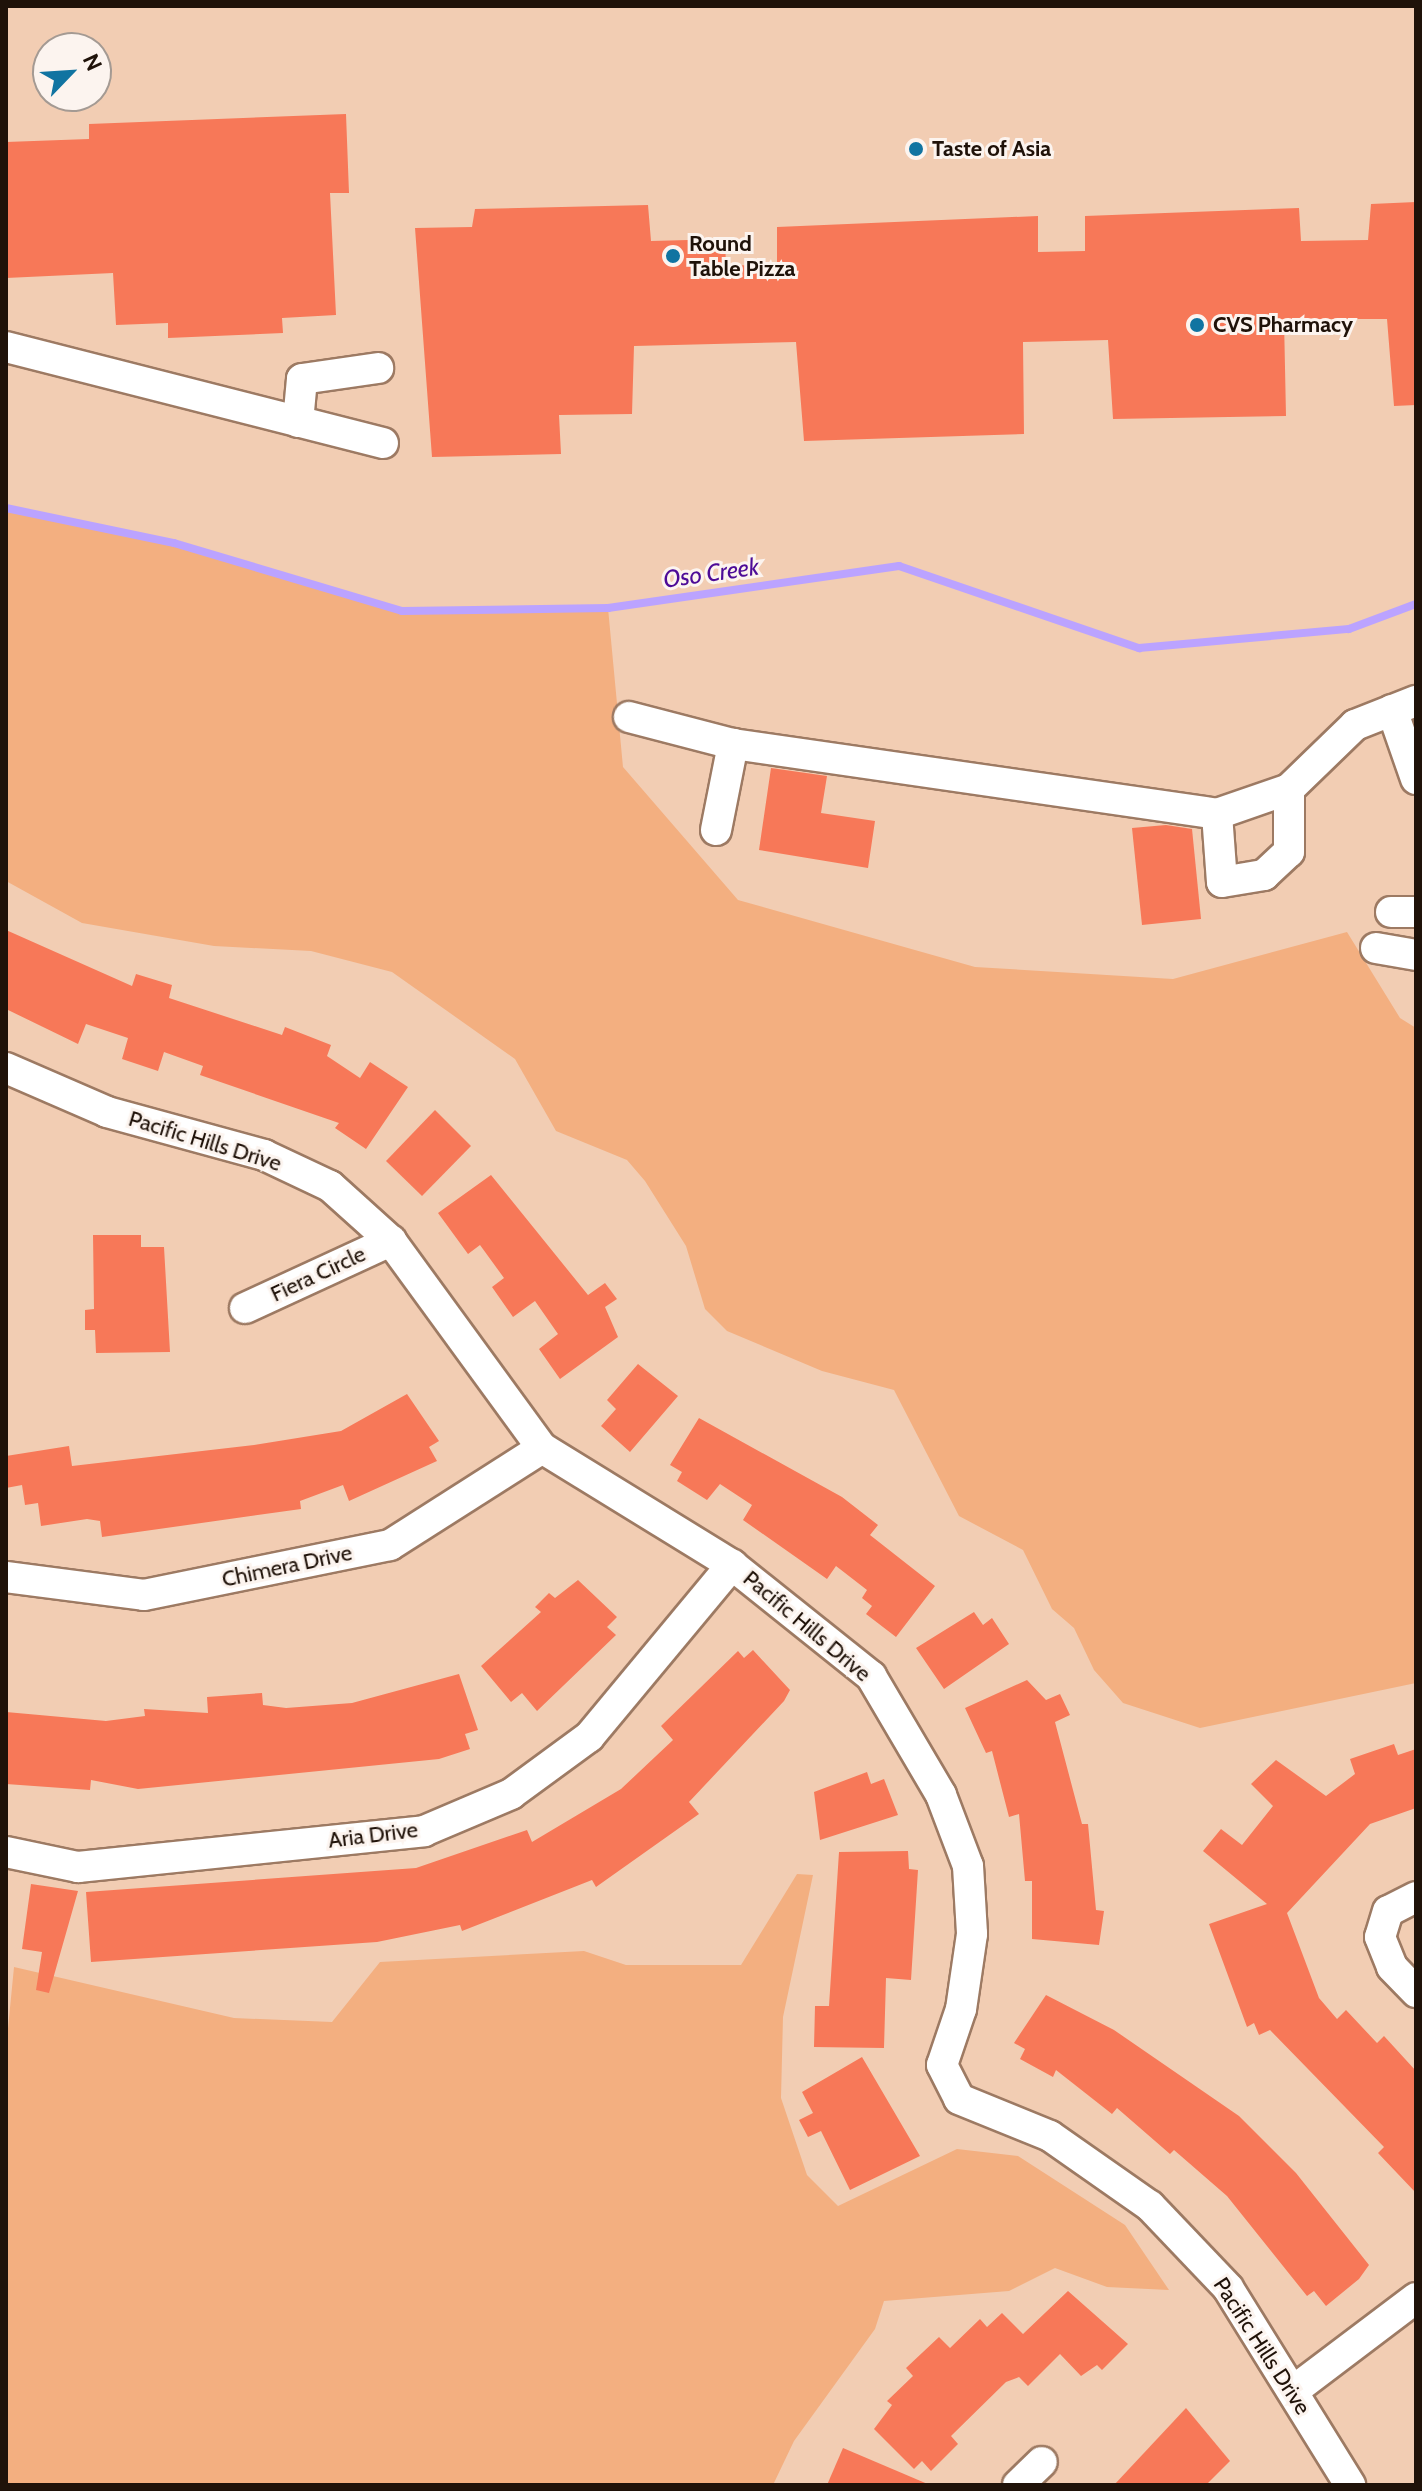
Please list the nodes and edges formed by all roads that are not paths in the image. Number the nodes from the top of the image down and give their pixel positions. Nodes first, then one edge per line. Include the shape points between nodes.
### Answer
1 (6, 347) edge
2 (378, 368) dead end
3 (298, 422) junction
4 (383, 443) dead end
5 (1404, 706) edge
6 (629, 717) dead end
7 (733, 744) junction
8 (1416, 779) edge
9 (1289, 789) junction
10 (1217, 814) junction
11 (716, 830) dead end
12 (1376, 948) dead end
13 (1416, 955) edge
14 (6, 1068) edge
15 (391, 1241) junction
16 (245, 1308) dead end
17 (542, 1448) junction
18 (732, 1565) junction
19 (6, 1577) edge
20 (6, 1852) edge
21 (1416, 1897) edge
22 (1416, 1992) edge
23 (1416, 2298) edge
24 (1293, 2391) junction
25 (1042, 2462) dead end
26 (1018, 2485) edge
27 (1350, 2485) edge

1 - 3 street
2 - 3 street via 302,379
3 - 4 street
5 - 8 street
5 - 9 street via 1355,725
6 - 7 street
7 - 10 street
7 - 11 street
9 - 10 street
9 - 10 street via 1289,852 1264,875 1222,882
12 - 13 street
14 - 15 street, Pacific Hills Drive via 107,1112 264,1155 330,1186
15 - 16 street, Fiera Circle
15 - 17 street, Pacific Hills Drive
17 - 18 street, Pacific Hills Drive
17 - 19 street, Chimera Drive via 390,1545 144,1595
18 - 20 street, Aria Drive via 589,1737 511,1794 424,1831 78,1867
18 - 24 street, Pacific Hills Drive via 871,1676 941,1795 968,1866 972,1934 961,2009 942,2065 959,2099 1050,2136 1150,2206 1228,2288
21 - 22 street via 1388,1911 1380,1937 1392,1967
23 - 24 street
24 - 27 street, Pacific Hills Drive
25 - 26 street

